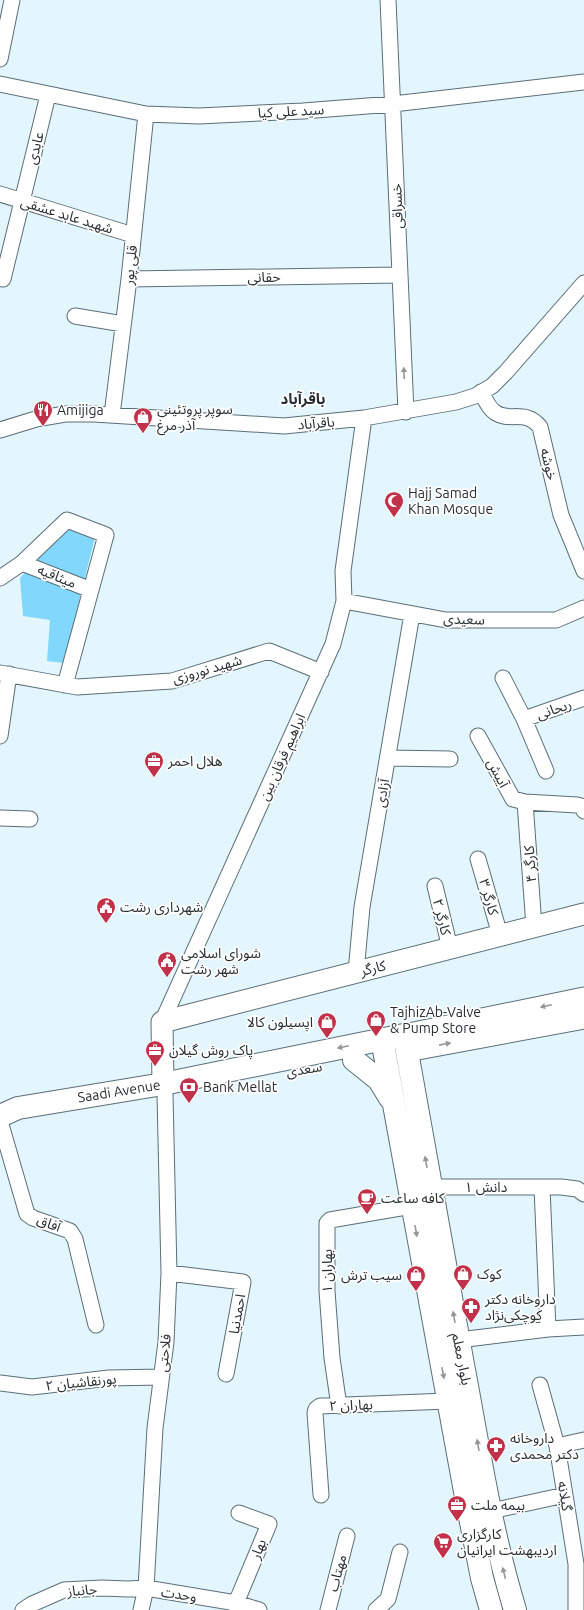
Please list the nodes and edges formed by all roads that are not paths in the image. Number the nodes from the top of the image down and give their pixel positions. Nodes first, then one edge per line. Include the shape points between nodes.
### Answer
1 (12, 0) edge
2 (388, 0) edge
3 (0, 59) edge
4 (584, 82) edge
5 (0, 84) edge
6 (48, 96) junction
7 (393, 104) junction
8 (146, 114) junction
9 (0, 194) edge
10 (22, 201) junction
11 (133, 235) junction
12 (399, 274) junction
13 (3, 279) dead end
14 (129, 279) junction
15 (584, 283) edge
16 (75, 316) dead end
17 (123, 324) junction
18 (481, 392) junction
19 (406, 412) junction
20 (112, 415) junction
21 (364, 418) junction
22 (0, 430) edge
23 (22, 563) junction
24 (584, 571) edge
25 (0, 578) edge
26 (91, 590) junction
27 (344, 601) junction
28 (584, 608) edge
29 (412, 614) junction
30 (321, 672) junction
31 (5, 673) edge
32 (503, 678) dead end
33 (65, 685) junction
34 (584, 698) edge
35 (524, 719) junction
36 (0, 736) edge
37 (478, 736) dead end
38 (388, 758) junction
39 (450, 759) dead end
40 (546, 771) dead end
41 (525, 802) junction
42 (584, 811) edge
43 (0, 818) edge
44 (30, 819) dead end
45 (478, 859) dead end
46 (434, 886) dead end
47 (584, 914) edge
48 (534, 926) junction
49 (500, 935) junction
50 (450, 948) junction
51 (356, 972) junction
52 (584, 998) edge
53 (584, 1018) edge
54 (162, 1022) junction
55 (405, 1043) junction
56 (383, 1047) junction
57 (354, 1060) junction
58 (164, 1089) junction
59 (393, 1103) junction
60 (0, 1117) edge
61 (0, 1121) edge
62 (542, 1187) junction
63 (430, 1188) junction
64 (584, 1194) edge
65 (412, 1206) junction
66 (169, 1273) junction
67 (96, 1325) dead end
68 (584, 1328) edge
69 (548, 1329) junction
70 (459, 1340) junction
71 (226, 1374) dead end
72 (161, 1376) junction
73 (0, 1383) edge
74 (540, 1385) dead end
75 (448, 1401) junction
76 (339, 1406) junction
77 (584, 1440) edge
78 (557, 1446) junction
79 (321, 1494) dead end
80 (565, 1495) junction
81 (491, 1511) junction
82 (239, 1513) dead end
83 (347, 1536) dead end
84 (400, 1552) dead end
85 (146, 1588) junction
86 (584, 1591) edge
87 (237, 1607) edge
88 (23, 1610) edge
89 (141, 1610) edge
90 (259, 1610) edge
91 (328, 1610) edge
92 (376, 1610) edge
93 (491, 1610) edge
94 (515, 1610) edge
95 (578, 1610) edge

1 - 3 street
2 - 7 street, خسراقی
4 - 7 street, سید علی کیا
5 - 6 street, سید علی کیا
6 - 8 street, سید علی کیا
6 - 10 street, عابدی
7 - 8 street, سید علی کیا via 199,116
7 - 12 street, خسراقی
8 - 11 street, قلی پور
9 - 10 street, شهید عابد عشقی
10 - 11 street, شهید عابد عشقی
10 - 13 street, عابدی
11 - 14 street, قلی پور
12 - 14 street, حقانی
19 -> 12 street, خسراقی
14 - 17 street, قلی پور
15 - 18 street, باقرآباد via 506,372 492,386
16 - 17 street
17 - 20 street, قلی پور
18 - 19 street, باقرآباد via 456,402
18 - 24 street, خوشه via 496,413 528,418 540,427 561,515
19 - 21 street, باقرآباد
20 - 21 street, باقرآباد via 284,426
20 - 22 street, باقرآباد via 65,414 36,419
21 - 27 street, ابراهیم فرقان بین via 343,571
23 - 25 street
23 - 26 street, میثاقیه
23 - 26 street via 67,520 106,535
26 - 33 street
27 - 29 street, سعیدی
27 - 30 street, ابراهیم فرقان بین via 333,644
28 - 29 street, سعیدی via 556,620 446,620
29 - 38 street, آزادی
30 - 33 street, شهید نوروزی via 269,651 172,681 77,687
30 - 54 street, ابراهیم فرقان بین
31 - 33 street, شهید نوروزی
31 - 36 street
32 - 35 street, ریحانی
34 - 35 street, ریحانی
35 - 40 street, ریحانی
37 - 41 street, آییش via 513,799
38 - 39 street
38 - 51 street, آزادی via 362,907
41 - 42 street via 577,804
41 - 48 street, کارگر ۴
43 - 44 street
45 - 49 street, کارگر ۳
46 - 50 street, کارگر ۲
47 - 48 main road, کارگر
48 - 49 main road, کارگر
49 - 50 main road, کارگر
50 - 51 main road, کارگر
51 - 54 main road, کارگر
52 -> 55 main road, سعدی
55 -> 53 main road, سعدی
54 - 58 main road, ابراهیم فرقان بین
55 - 56 main road, سعدی
63 -> 55 main road, بلوار معلم
56 - 57 main road, سعدی
56 -> 58 main road, Saadi Avenue
56 - 59 main road, بلوار معلم
57 - 58 main road, سعدی
57 - 59 main road via 379,1080
58 - 60 main road, Saadi Avenue via 18,1108
58 - 66 street, فلاحتی
59 - 65 main road, بلوار معلم
61 - 67 street, آفاق via 27,1214 70,1231 75,1239
62 - 63 street, دانش ۱
62 - 64 street, دانش ۱ via 577,1189
62 - 69 street
70 -> 63 main road, بلوار معلم
65 -> 75 main road, بلوار معلم
65 - 76 street, بهاران ۱ via 330,1220 327,1223 327,1291
66 - 71 street, احمدنیا via 243,1282
66 - 72 street, فلاحتی via 166,1342
68 - 69 street
69 - 70 street
81 -> 70 main road, بلوار معلم
72 - 73 street, پورنقاشیان ۲ via 109,1378 32,1387
72 - 85 street, فلاحتی via 155,1428
74 - 78 street, گیلانه
75 - 76 street, بهاران ۲
75 - 93 main road, بلوار معلم via 482,1578
76 - 79 street, بهاران ۲ via 320,1406 316,1409
77 - 78 street
78 - 80 street, گیلانه
80 - 81 street
80 - 95 street, گیلانه via 576,1564
94 -> 81 main road, بلوار معلم via 503,1573
82 - 87 street, بهار via 269,1524
83 - 91 street, مهتاب
84 - 92 street via 388,1599
85 - 87 street, وحدت
85 - 88 street, جانباز via 64,1590
85 - 89 street, فلاحتی
86 - 95 street
87 - 90 street, وحدت

